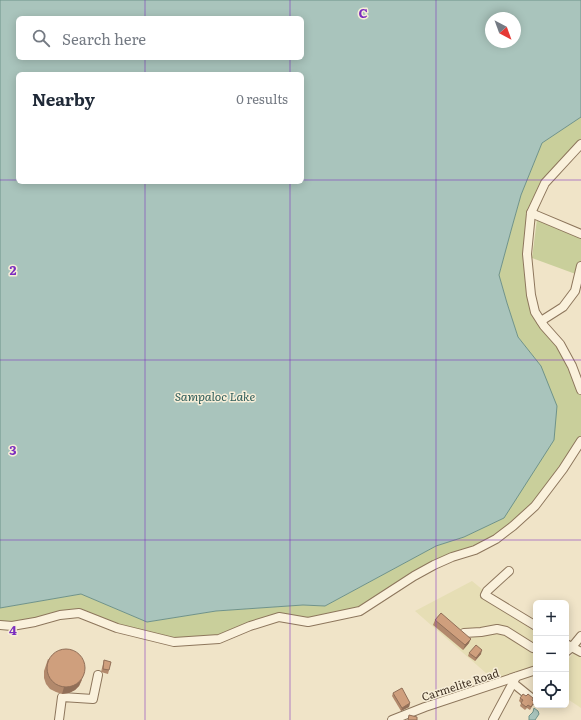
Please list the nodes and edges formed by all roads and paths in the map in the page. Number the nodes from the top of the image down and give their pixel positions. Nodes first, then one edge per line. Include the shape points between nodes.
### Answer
1 (581, 144) edge
2 (531, 213) junction
3 (581, 234) edge
4 (581, 266) edge
5 (581, 269) edge
6 (541, 321) junction
7 (581, 390) edge
8 (581, 441) edge
9 (509, 571) dead end
10 (533, 624) edge
11 (0, 625) edge
12 (464, 633) edge
13 (581, 636) edge
14 (569, 647) edge
15 (533, 648) edge
16 (569, 648) edge
17 (581, 652) edge
18 (533, 671) edge
19 (98, 675) dead end
20 (515, 680) junction
21 (533, 699) edge
22 (59, 720) edge
23 (392, 720) edge
24 (493, 720) edge

1 - 2 street via 545,183
2 - 3 street
2 - 6 street via 527,254 534,312
4 - 5 street
5 - 6 street via 575,291 563,307
6 - 7 street via 560,344
8 - 11 street via 563,470 535,506 513,526 475,550 452,557 421,572 360,611 308,622 279,617 219,639 174,642 117,628 79,613 12,626
9 - 10 street via 485,595
12 - 15 street via 497,629 506,631
13 - 14 street
16 - 17 street
18 - 20 street, Carmelite Road
19 - 22 street via 93,699 62,697
20 - 21 street
20 - 23 street, Carmelite Road via 425,707
20 - 24 street

